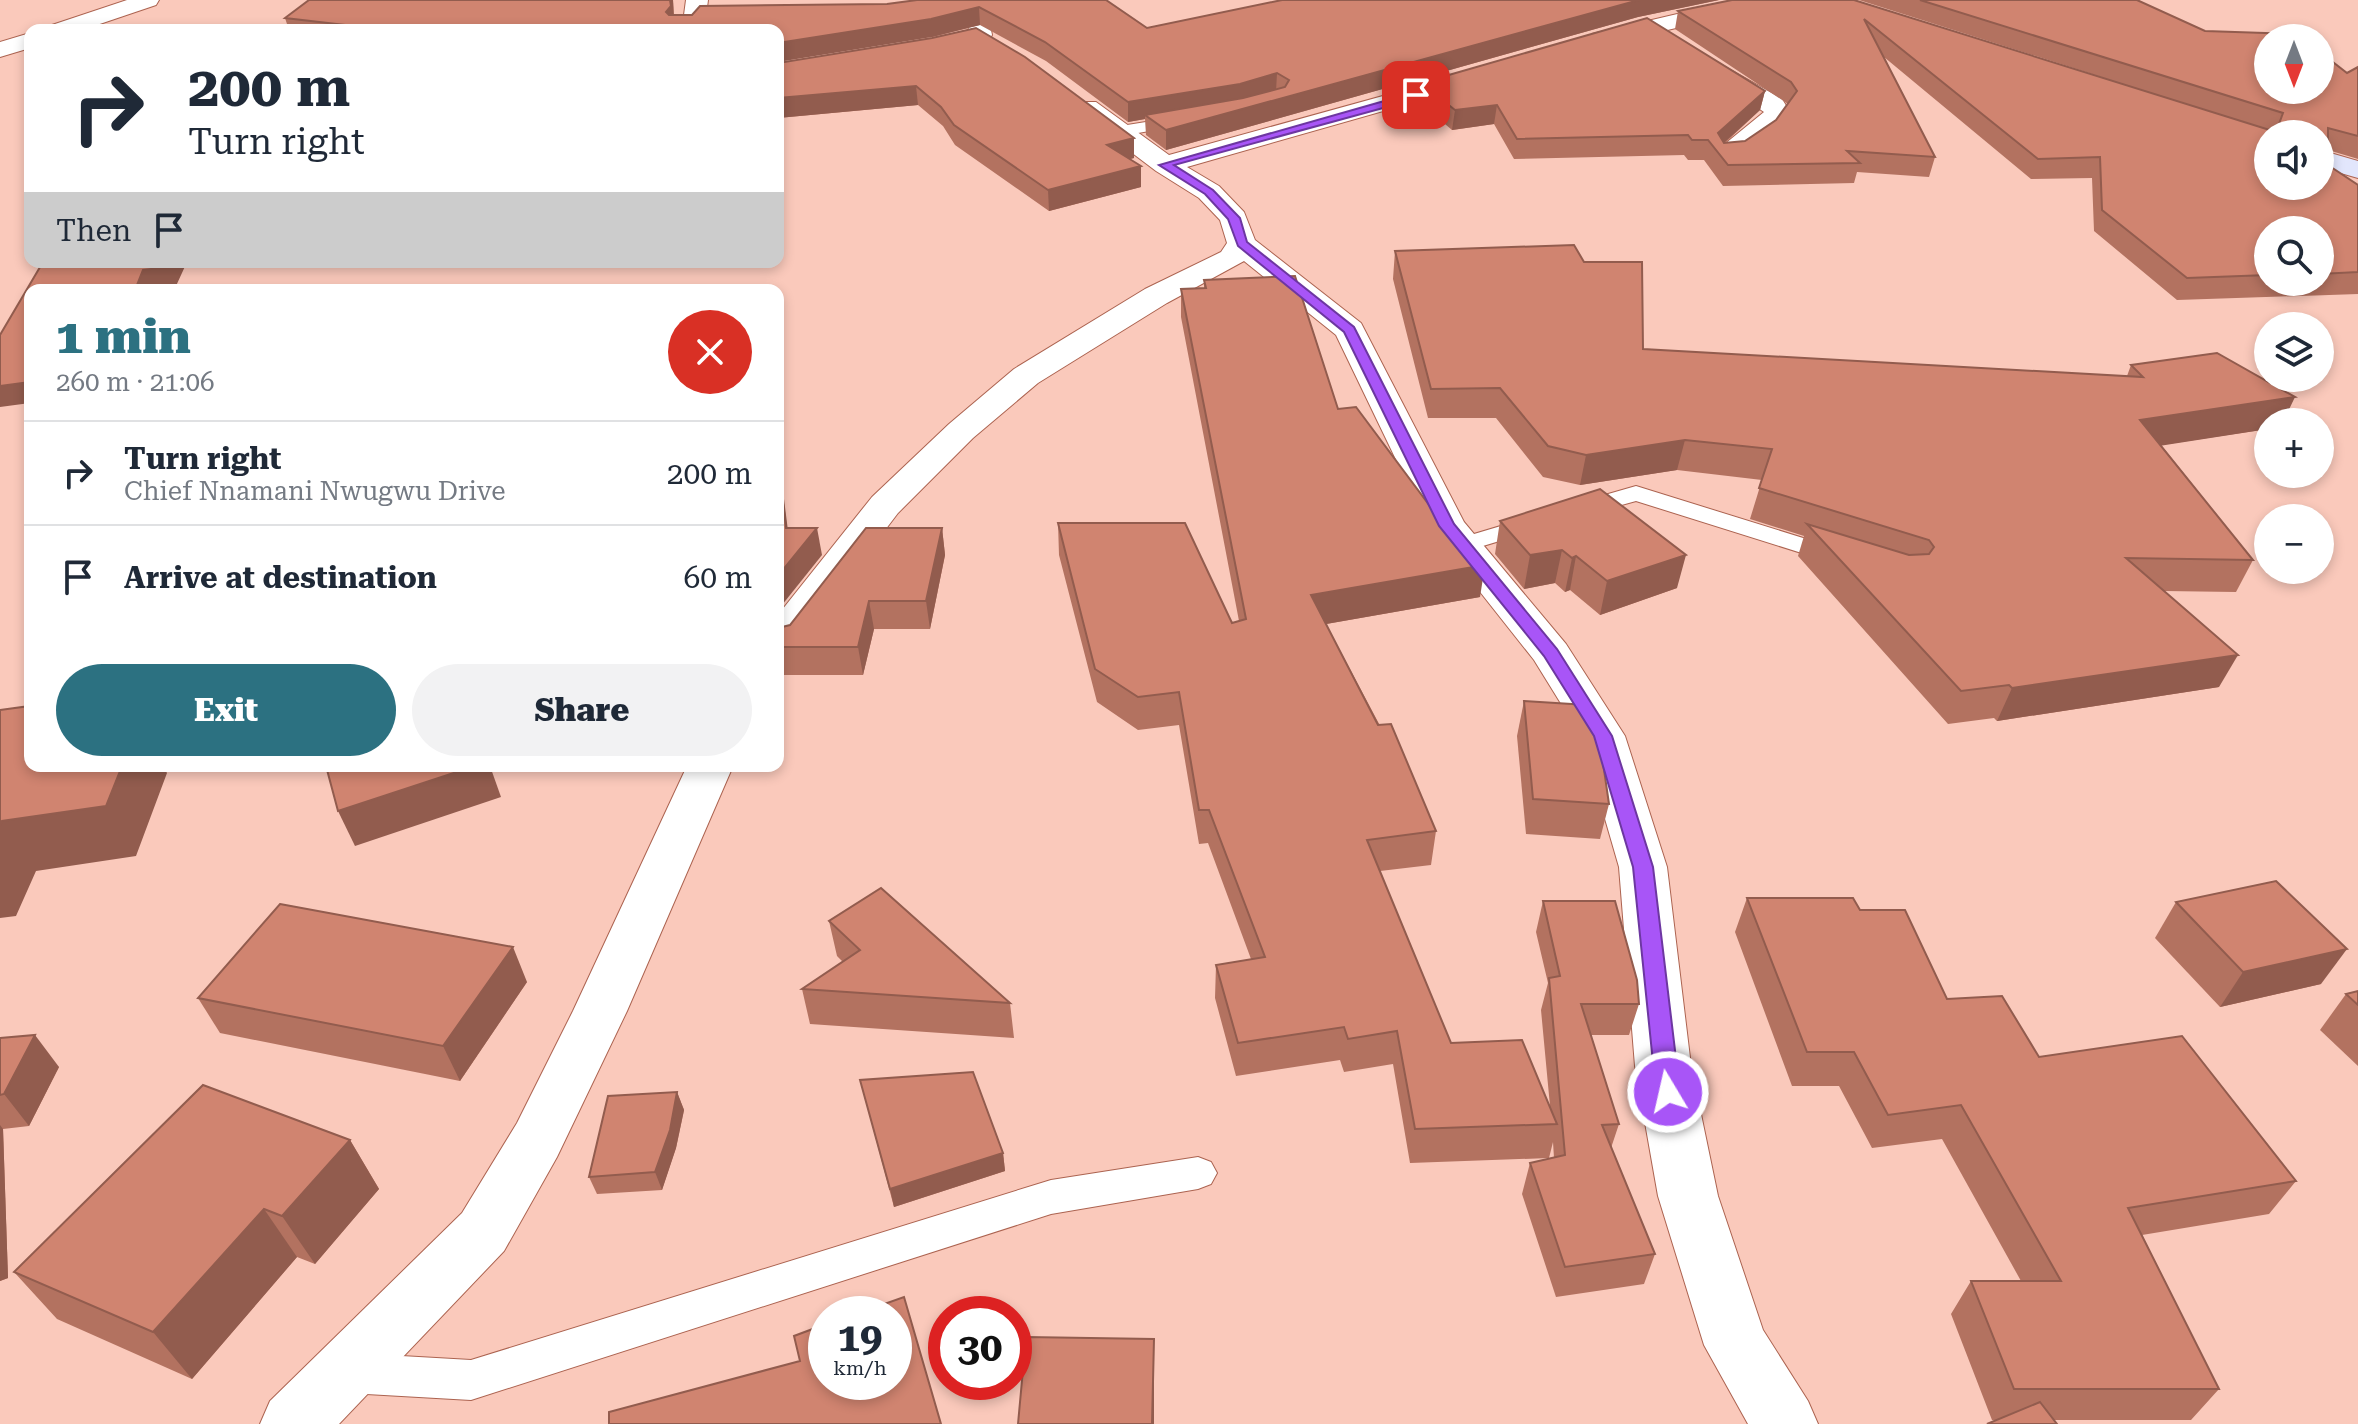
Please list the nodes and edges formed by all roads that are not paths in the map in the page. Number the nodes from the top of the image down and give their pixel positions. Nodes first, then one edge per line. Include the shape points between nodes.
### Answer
1 (148, 0) edge
2 (697, 0) edge
3 (974, 0) edge
4 (1765, 0) edge
5 (78, 24) edge
6 (688, 24) edge
7 (1647, 25) junction
8 (24, 42) edge
9 (1579, 46) edge
10 (1003, 48) edge
11 (0, 50) edge
12 (1505, 68) edge
13 (1071, 95) edge
14 (1198, 119) edge
15 (1121, 131) junction
16 (1729, 154) edge
17 (2334, 162) edge
18 (1165, 165) junction
19 (2358, 170) edge
20 (2334, 181) edge
21 (2358, 197) edge
22 (1242, 244) junction
23 (1463, 545) junction
24 (1861, 564) edge
25 (784, 635) edge
26 (707, 772) edge
27 (1198, 1173) dead end
28 (344, 1373) junction
29 (293, 1424) edge
30 (1785, 1424) edge

1 - 5 street
2 - 6 street
3 - 10 street via 969,38
4 - 7 street
7 - 9 street
7 - 16 street via 1773,104 1777,112 1772,122
8 - 11 street
12 - 18 street
13 - 15 street
14 - 15 lane
15 - 18 street
17 - 19 main road
18 - 22 street via 1209,192 1234,218
20 - 21 street
22 - 23 street via 1350,330 1447,526
22 - 25 street via 1231,258 1156,296 1026,376 961,431 885,505
23 - 24 lane via 1636,493
23 - 30 street via 1551,653 1603,736 1643,867 1663,1066 1688,1196 1736,1345
26 - 28 street via 593,1026 537,1140 483,1232
27 - 28 lane via 1051,1197 471,1380
28 - 29 street

